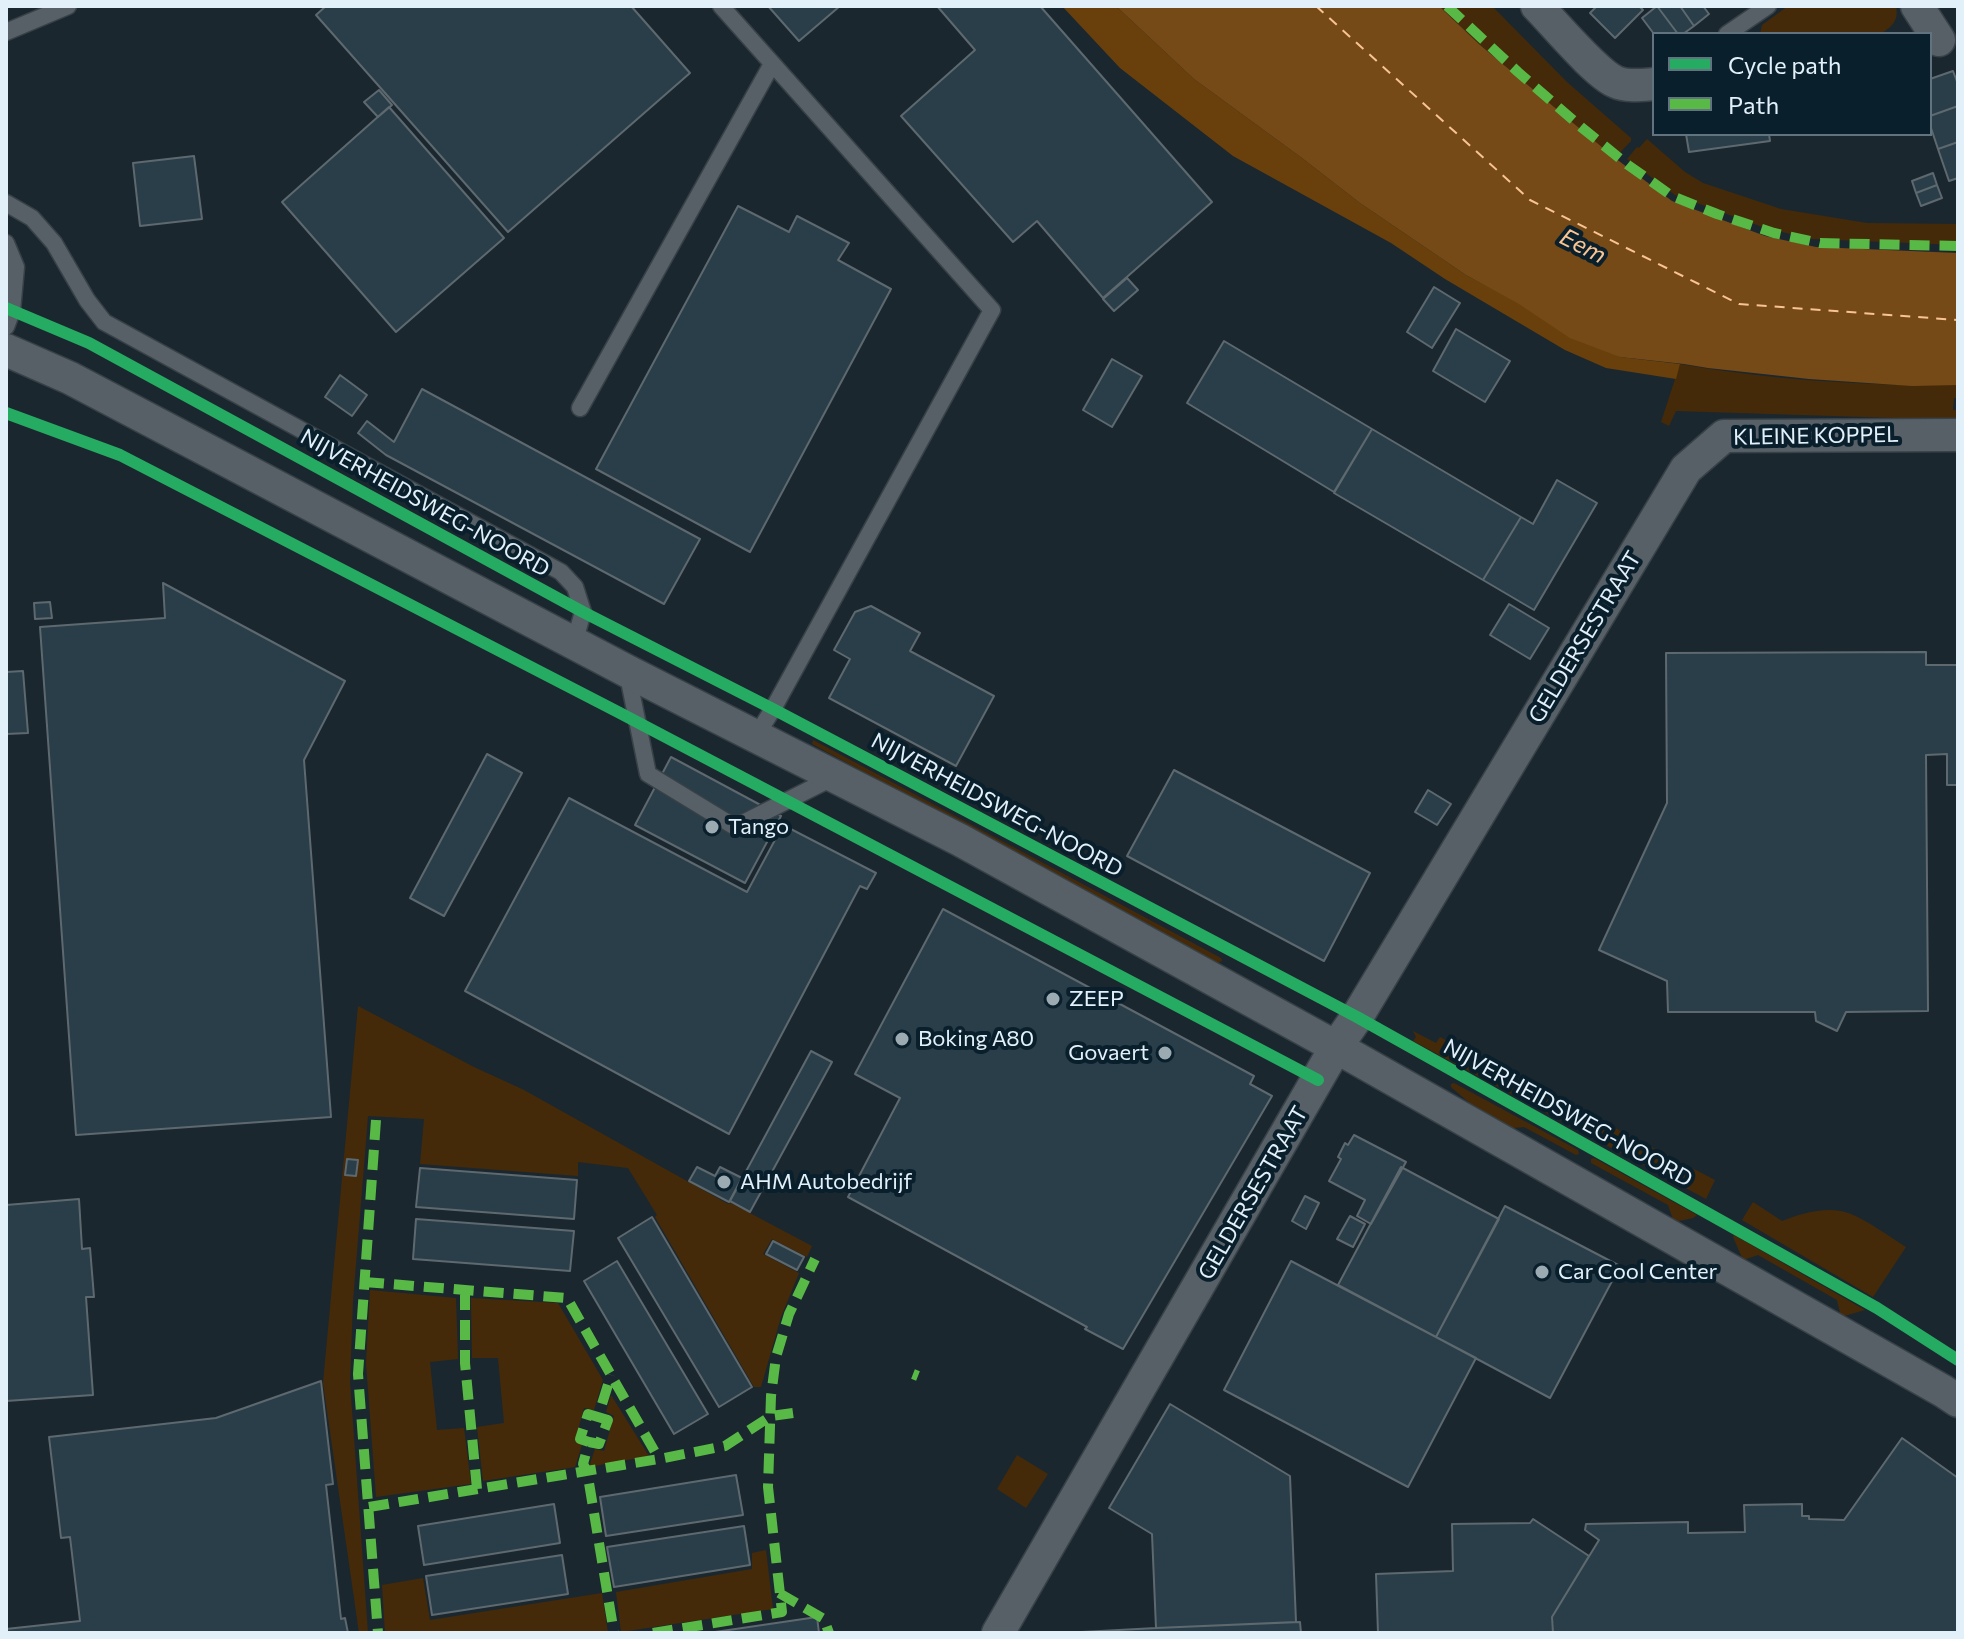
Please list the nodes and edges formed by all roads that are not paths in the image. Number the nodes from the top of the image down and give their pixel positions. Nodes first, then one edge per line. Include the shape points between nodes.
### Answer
1 (68, 6) edge
2 (721, 6) edge
3 (1537, 6) edge
4 (1768, 6) edge
5 (1917, 6) edge
6 (6, 32) edge
7 (1730, 32) edge
8 (1942, 39) edge
9 (772, 64) junction
10 (1652, 84) edge
11 (6, 203) edge
12 (6, 243) edge
13 (6, 327) edge
14 (6, 350) edge
15 (580, 408) dead end
16 (1958, 435) edge
17 (1686, 469) joint
18 (574, 643) junction
19 (627, 671) junction
20 (756, 736) junction
21 (834, 777) junction
22 (1336, 1047) junction
23 (1953, 1386) edge
24 (998, 1633) edge

1 - 6 lane
2 - 9 lane
3 - 10 street via 1614,82
4 - 7 lane
5 - 8 street
9 - 15 lane
9 - 20 lane via 992,310
11 - 18 lane via 32,218 54,243 104,322 561,572 575,587 583,612
12 - 13 lane via 16,267
14 - 18 street via 70,378
16 - 17 street, KLEINE KOPPEL via 1724,436
17 - 22 street, GELDERSESTRAAT
18 - 19 street
19 - 20 street
19 - 21 lane via 648,774 735,827
20 - 21 street
21 - 22 street via 960,840
22 - 23 street
22 - 24 street, GELDERSESTRAAT

